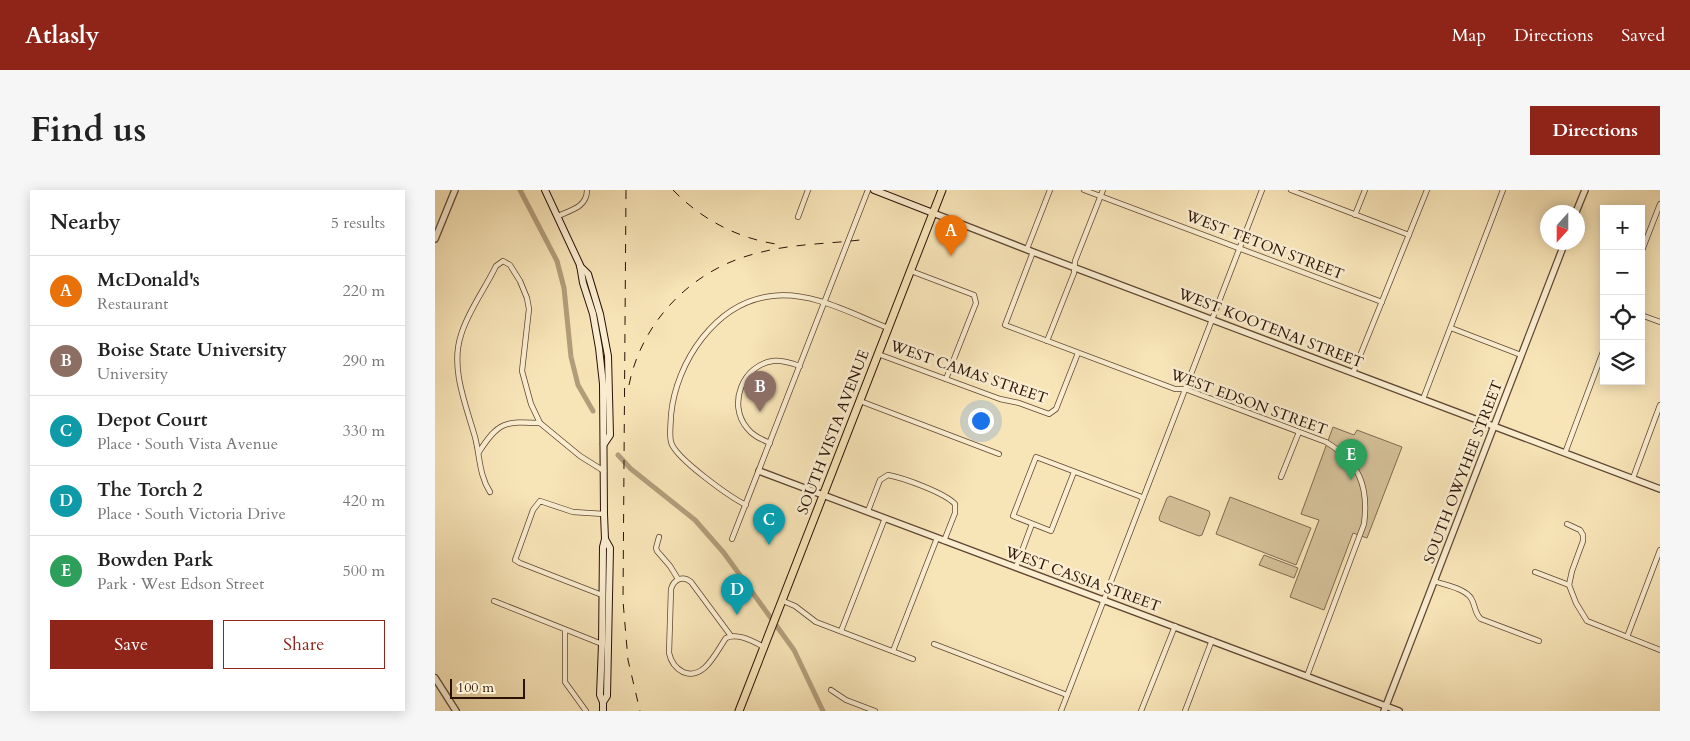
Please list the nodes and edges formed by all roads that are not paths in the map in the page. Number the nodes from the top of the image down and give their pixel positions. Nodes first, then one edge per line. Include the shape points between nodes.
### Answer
1 (455, 190) edge
2 (545, 190) edge
3 (587, 190) edge
4 (808, 190) edge
5 (868, 190) edge
6 (874, 190) edge
7 (942, 190) edge
8 (1050, 190) edge
9 (1084, 190) edge
10 (1103, 190) edge
11 (1262, 190) edge
12 (1291, 190) edge
13 (1365, 190) edge
14 (1427, 190) edge
15 (1503, 190) edge
16 (1585, 190) edge
17 (1101, 196) junction
18 (1660, 204) edge
19 (1579, 205) edge
20 (933, 213) junction
21 (1355, 215) junction
22 (558, 216) junction
23 (798, 217) dead end
24 (1409, 235) junction
25 (435, 239) edge
26 (1027, 249) junction
27 (1240, 249) junction
28 (1562, 250) edge
29 (1642, 250) edge
30 (1033, 252) junction
31 (1075, 268) junction
32 (911, 271) junction
33 (1381, 302) junction
34 (824, 303) junction
35 (1645, 316) edge
36 (1213, 319) junction
37 (1660, 322) edge
38 (889, 328) junction
39 (1451, 328) junction
40 (1047, 340) junction
41 (1078, 352) junction
42 (878, 354) junction
43 (1521, 355) junction
44 (1600, 360) edge
45 (800, 366) junction
46 (1353, 373) junction
47 (946, 379) junction
48 (1185, 389) junction
49 (1423, 399) junction
50 (860, 401) junction
51 (1660, 405) edge
52 (540, 423) junction
53 (1494, 426) junction
54 (1299, 432) junction
55 (770, 443) junction
56 (479, 452) junction
57 (1565, 453) junction
58 (999, 454) dead end
59 (604, 471) junction
60 (759, 471) junction
61 (1074, 472) junction
62 (1281, 477) dead end
63 (1633, 478) junction
64 (1660, 488) edge
65 (490, 492) dead end
66 (824, 495) junction
67 (1143, 498) junction
68 (746, 505) junction
69 (868, 511) junction
70 (604, 514) junction
71 (885, 518) junction
72 (1032, 524) junction
73 (1567, 524) dead end
74 (659, 537) dead end
75 (937, 538) junction
76 (605, 539) junction
77 (733, 539) dead end
78 (944, 540) junction
79 (1660, 550) edge
80 (1015, 567) junction
81 (1535, 572) dead end
82 (678, 579) junction
83 (1434, 581) junction
84 (1569, 585) junction
85 (603, 595) junction
86 (1105, 600) junction
87 (783, 601) junction
88 (494, 602) dead end
89 (1175, 626) junction
90 (565, 630) junction
91 (841, 632) junction
92 (731, 636) junction
93 (1627, 637) junction
94 (1212, 640) junction
95 (1539, 641) dead end
96 (602, 644) junction
97 (934, 644) dead end
98 (764, 647) junction
99 (1660, 650) edge
100 (893, 651) junction
101 (913, 659) dead end
102 (1307, 676) junction
103 (435, 678) edge
104 (831, 690) dead end
105 (1067, 695) junction
106 (603, 702) junction
107 (1385, 708) edge
108 (454, 710) edge
109 (586, 711) edge
110 (603, 711) edge
111 (739, 711) edge
112 (875, 711) edge
113 (1061, 711) edge
114 (1141, 711) edge
115 (1185, 711) edge
116 (1399, 711) edge

1 - 25 street
2 - 22 main road
3 - 22 street via 586,201
4 - 23 street
5 - 34 street
6 - 20 main road, WEST KOOTENAI STREET
7 - 20 main road, SOUTH VISTA AVENUE
8 - 26 street
9 - 17 street, WEST TETON STREET
10 - 17 street
11 - 27 street
12 - 21 street
13 - 21 street
14 - 24 street
15 - 39 street
16 - 19 street
17 - 27 street, WEST TETON STREET
17 - 31 street
18 - 29 street
20 - 26 street, WEST KOOTENAI STREET
20 - 32 main road, SOUTH VISTA AVENUE
21 - 24 street
22 - 59 main road via 579,265 593,314 603,384
24 - 33 street
26 - 30 street, WEST KOOTENAI STREET
27 - 33 street, WEST TETON STREET
27 - 36 street
28 - 43 street, SOUTH OWYHEE STREET
30 - 31 street, WEST KOOTENAI STREET
30 - 40 street, WEST EDSON STREET via 1005,325
31 - 36 street, WEST KOOTENAI STREET
31 - 40 street
32 - 38 main road, SOUTH VISTA AVENUE
32 - 47 street via 976,298
33 - 46 street
34 - 38 street
34 - 45 street
34 - 68 street via 806,297 781,295 736,308 696,346 682,371 672,407 671,443 687,462 732,498
35 - 37 street
36 - 46 street, WEST KOOTENAI STREET
36 - 48 street
38 - 42 main road, SOUTH VISTA AVENUE
39 - 43 street
39 - 49 street
40 - 41 street, WEST EDSON STREET
41 - 47 street, WEST CAMAS STREET via 1053,413
41 - 48 street, WEST EDSON STREET via 1175,389
42 - 47 street, WEST CAMAS STREET
42 - 50 main road, SOUTH VISTA AVENUE
43 - 53 street, SOUTH OWYHEE STREET
44 - 57 street
45 - 55 street
45 - 55 street via 787,361 773,361 748,374 740,387 739,415 757,437
46 - 49 street, WEST KOOTENAI STREET
48 - 54 street, WEST EDSON STREET
48 - 67 street
49 - 53 street, WEST KOOTENAI STREET
50 - 58 street
50 - 66 main road, SOUTH VISTA AVENUE
51 - 63 street
52 - 56 street via 510,423 500,427 490,435
52 - 56 street via 522,371 529,309 527,298 510,265 503,262 496,266 466,322 458,351 459,379
52 - 59 street
53 - 57 street, WEST KOOTENAI STREET
53 - 83 street, SOUTH OWYHEE STREET
54 - 62 street
54 - 102 street, WEST EDSON STREET via 1326,442 1353,464 1363,482 1366,510 1359,540
55 - 60 street
56 - 65 street via 481,474
57 - 63 street, WEST KOOTENAI STREET
59 - 70 main road
60 - 66 street, WEST CASSIA STREET
60 - 68 street
61 - 67 street
61 - 72 street via 1051,531
61 - 72 street via 1036,457 1013,516
63 - 64 street, WEST KOOTENAI STREET
66 - 69 street, WEST CASSIA STREET
66 - 87 main road, SOUTH VISTA AVENUE
67 - 86 street
68 - 77 street
69 - 71 street, WEST CASSIA STREET
69 - 78 street via 880,480 888,475 949,498 955,504 955,512
70 - 76 main road
70 - 85 street via 583,514 540,502 533,510 515,560
71 - 75 street, WEST CASSIA STREET
71 - 91 street
72 - 80 street
73 - 84 street via 1583,535
74 - 82 street via 657,551
75 - 78 street, WEST CASSIA STREET
75 - 100 street
76 - 85 main road
76 - 106 main road via 610,548 607,696
78 - 80 street, WEST CASSIA STREET
79 - 93 street
80 - 86 street, WEST CASSIA STREET
81 - 84 street
82 - 92 street via 685,578 691,582
82 - 92 street via 671,589 669,653 676,668 692,674 700,673 726,638
83 - 95 street via 1465,592 1481,619
83 - 107 street, SOUTH OWYHEE STREET
84 - 93 street via 1587,621
85 - 96 main road
86 - 89 street, WEST CASSIA STREET
86 - 105 street
87 - 91 street via 816,622
87 - 98 main road, SOUTH VISTA AVENUE
88 - 90 street
89 - 94 street, WEST CASSIA STREET
89 - 114 street
90 - 96 street
90 - 109 street via 565,682
91 - 100 street
92 - 98 street
93 - 99 street
94 - 102 street, WEST CASSIA STREET
94 - 115 street
96 - 106 main road via 600,695
97 - 105 street
98 - 111 main road, SOUTH VISTA AVENUE
100 - 101 street
102 - 107 street, WEST CASSIA STREET
103 - 108 street
104 - 112 street via 846,700
105 - 113 street
106 - 110 main road
107 - 116 street, WEST CASSIA STREET

